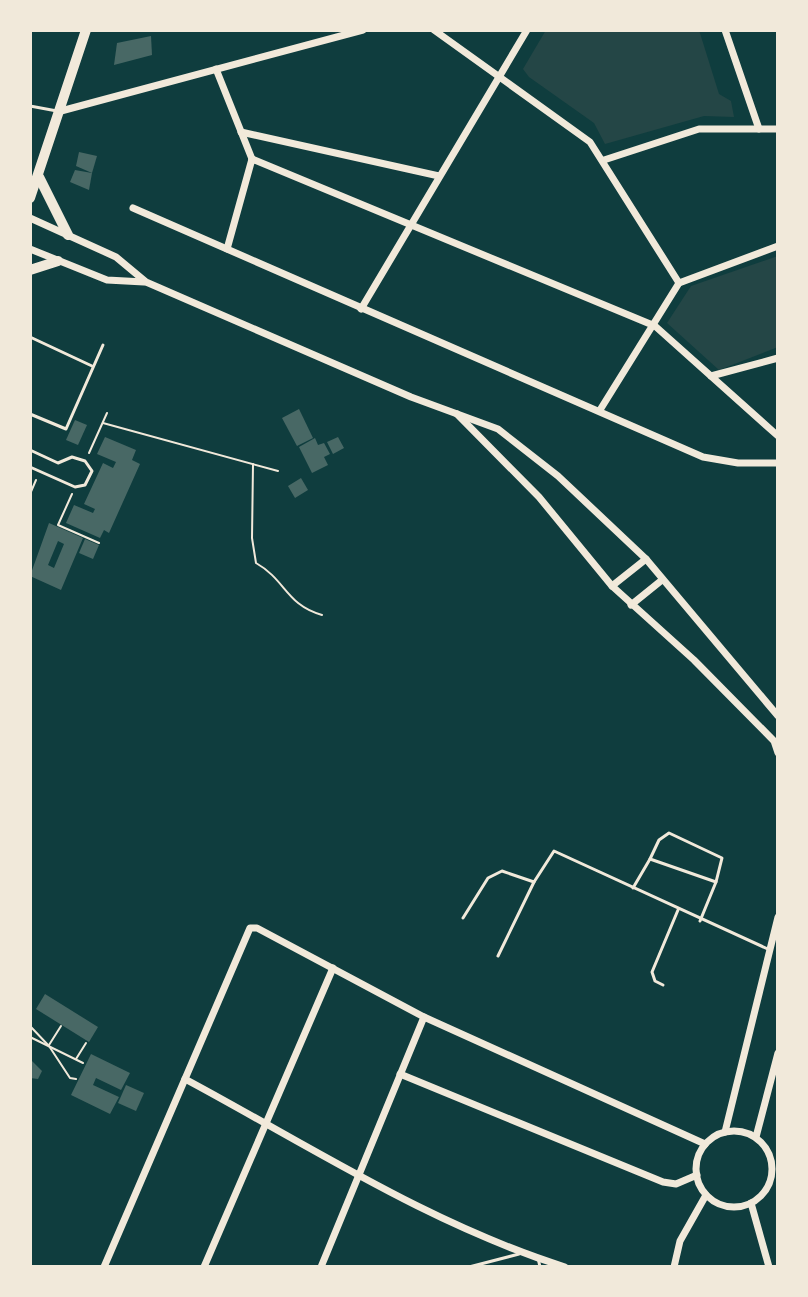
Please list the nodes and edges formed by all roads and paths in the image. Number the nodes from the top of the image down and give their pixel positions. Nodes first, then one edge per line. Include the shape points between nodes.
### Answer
1 (86, 30) edge
2 (363, 30) edge
3 (434, 30) edge
4 (527, 30) edge
5 (725, 30) edge
6 (216, 69) junction
7 (499, 78) junction
8 (30, 106) edge
9 (61, 111) junction
10 (759, 129) junction
11 (778, 129) edge
12 (241, 132) junction
13 (252, 159) junction
14 (604, 160) junction
15 (439, 176) junction
16 (39, 177) junction
17 (30, 198) edge
18 (133, 208) dead end
19 (30, 218) edge
20 (412, 223) junction
21 (68, 235) junction
22 (778, 246) edge
23 (30, 249) edge
24 (227, 249) junction
25 (58, 261) junction
26 (30, 270) edge
27 (146, 282) junction
28 (679, 283) junction
29 (361, 309) junction
30 (655, 326) junction
31 (30, 337) edge
32 (103, 345) dead end
33 (778, 358) edge
34 (761, 364) junction
35 (778, 364) edge
36 (92, 366) junction
37 (711, 376) junction
38 (600, 410) junction
39 (455, 412) junction
40 (107, 413) dead end
41 (30, 414) edge
42 (103, 423) junction
43 (778, 436) edge
44 (30, 450) edge
45 (85, 461) junction
46 (778, 463) edge
47 (253, 464) junction
48 (30, 467) edge
49 (39, 471) junction
50 (278, 471) dead end
51 (75, 487) junction
52 (30, 494) edge
53 (99, 543) dead end
54 (646, 559) junction
55 (662, 580) junction
56 (612, 586) junction
57 (631, 605) junction
58 (322, 615) dead end
59 (778, 716) edge
60 (778, 753) edge
61 (650, 859) junction
62 (534, 882) junction
63 (716, 882) junction
64 (633, 888) junction
65 (678, 910) junction
66 (778, 917) edge
67 (463, 918) dead end
68 (700, 921) junction
69 (774, 952) edge
70 (498, 956) dead end
71 (333, 968) junction
72 (663, 985) dead end
73 (424, 1017) junction
74 (30, 1026) edge
75 (61, 1026) dead end
76 (30, 1037) edge
77 (86, 1043) dead end
78 (49, 1046) junction
79 (778, 1053) edge
80 (76, 1059) junction
81 (83, 1063) dead end
82 (400, 1074) junction
83 (76, 1079) dead end
84 (185, 1079) junction
85 (267, 1123) junction
86 (725, 1132) junction
87 (756, 1137) junction
88 (705, 1144) junction
89 (697, 1175) junction
90 (360, 1179) junction
91 (768, 1187) junction
92 (778, 1191) edge
93 (706, 1195) junction
94 (751, 1203) junction
95 (522, 1253) junction
96 (539, 1263) edge
97 (104, 1266) edge
98 (204, 1267) edge
99 (321, 1267) edge
100 (469, 1267) edge
101 (565, 1267) edge
102 (674, 1267) edge
103 (769, 1267) edge

1 - 9 main road
2 - 6 street
3 - 7 street
4 - 7 street
5 - 10 street
6 - 9 street
6 - 12 street
7 - 14 street via 590,142
7 - 15 street
8 - 9 lane
9 - 16 main road
10 - 11 street
10 - 14 street via 699,129
12 - 13 street
12 - 15 street
13 - 20 street
13 - 24 street
14 - 28 street
15 - 20 street
16 - 17 main road
16 - 21 main road
18 - 24 street
19 - 21 street
20 - 29 street
20 - 30 street
21 - 27 street via 116,257
22 - 28 street
23 - 25 street
24 - 29 street
25 - 26 main road
25 - 27 street via 107,280
27 - 39 street
28 - 30 street
29 - 38 street
30 - 37 street
30 - 38 street
31 - 36 lane
32 - 36 lane
33 - 34 street
34 - 35 street
34 - 37 street
36 - 41 lane via 66,429
37 - 43 street
38 - 46 street via 703,457
39 - 54 street via 498,429 558,476
39 - 56 street via 539,497
40 - 42 path
42 - 45 path
42 - 47 path
44 - 45 lane via 58,463 72,457
45 - 51 lane via 92,471 85,485
47 - 50 path
47 - 58 path via 256,563 270,571 301,609
48 - 49 lane
49 - 51 lane
49 - 52 path
51 - 53 path via 58,525
54 - 55 street
54 - 56 street
55 - 57 street
55 - 59 street
56 - 57 street
57 - 60 street via 694,660 774,741
61 - 63 lane
61 - 63 lane via 669,833 722,858
61 - 64 lane
62 - 64 lane via 554,851
62 - 67 lane via 502,871 488,878
62 - 70 lane
63 - 68 lane
64 - 65 lane
65 - 68 lane
65 - 72 lane via 652,972
66 - 69 street
68 - 69 lane
69 - 86 street
71 - 73 street
71 - 84 street via 257,928 245,932
71 - 85 street
73 - 82 street
73 - 88 street
74 - 78 path
75 - 78 path
76 - 78 path
77 - 80 path
78 - 80 path
78 - 83 path via 70,1078
79 - 87 street
80 - 81 path
82 - 89 street via 663,1182 676,1184
82 - 90 street
84 - 85 street
84 - 97 street
85 - 90 street
85 - 98 street
86 - 87 street
86 - 88 street
87 - 91 street via 770,1154
88 - 89 street
89 - 93 street
90 - 95 street
90 - 99 street
91 - 92 street
91 - 94 street
93 - 94 street via 727,1207
93 - 102 street via 680,1241
94 - 103 street
95 - 96 street
95 - 100 lane
96 - 101 street

